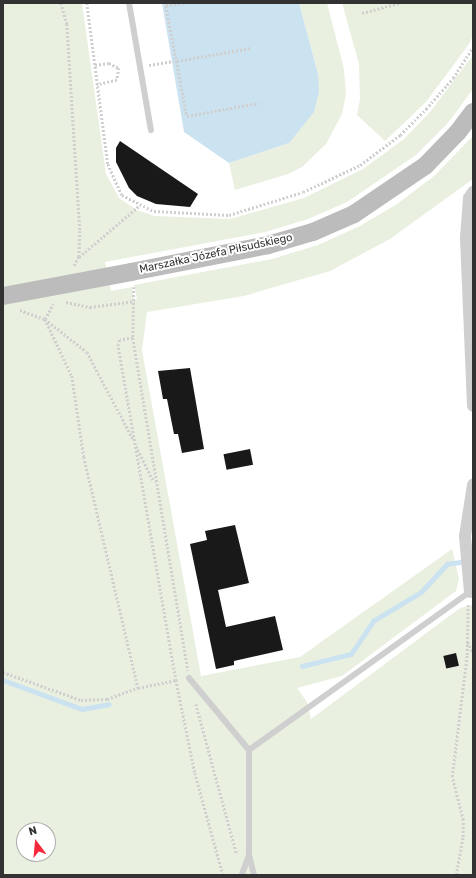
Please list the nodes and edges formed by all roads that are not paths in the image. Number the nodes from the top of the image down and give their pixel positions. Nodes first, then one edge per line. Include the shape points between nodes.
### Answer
1 (129, 3) edge
2 (473, 112) edge
3 (151, 130) dead end
4 (473, 192) edge
5 (3, 296) edge
6 (473, 388) edge
7 (473, 406) edge
8 (473, 485) edge
9 (470, 592) joint
10 (189, 678) road end
11 (249, 750) junction
12 (249, 855) junction
13 (242, 874) road end
14 (254, 875) edge

1 - 3 lane
2 - 5 main road, Marszałka Józefa Piłsudskiego, bridge via 458,132 425,166 354,214 313,232 268,245
4 - 6 street via 469,198 466,238
6 - 7 street
8 - 9 street via 465,536
9 - 11 lane
10 - 11 lane
11 - 12 lane
12 - 13 lane
12 - 14 lane

